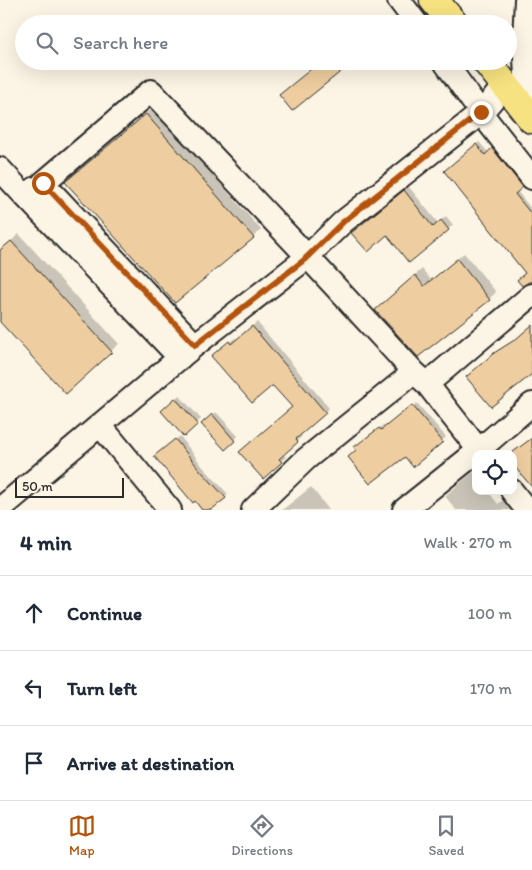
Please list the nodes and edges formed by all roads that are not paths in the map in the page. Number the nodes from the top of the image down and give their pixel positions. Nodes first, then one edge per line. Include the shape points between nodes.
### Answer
1 (399, 0) edge
2 (434, 0) edge
3 (526, 0) edge
4 (410, 15) edge
5 (446, 15) edge
6 (451, 70) edge
7 (493, 70) edge
8 (505, 85) junction
9 (481, 112) junction
10 (530, 116) edge
11 (0, 169) edge
12 (532, 178) edge
13 (43, 183) junction
14 (26, 196) junction
15 (308, 256) junction
16 (532, 295) edge
17 (187, 352) junction
18 (421, 378) junction
19 (532, 404) edge
20 (100, 424) junction
21 (479, 450) edge
22 (483, 450) edge
23 (472, 459) edge
24 (515, 495) edge
25 (0, 509) edge
26 (170, 510) edge
27 (253, 510) edge
28 (404, 510) edge
29 (526, 510) edge

1 - 4 street
2 - 5 main road
3 - 10 street via 524,39
6 - 9 street
7 - 8 main road
8 - 9 street
8 - 10 main road
9 - 12 street
9 - 15 street via 343,222
11 - 14 street
13 - 14 street
13 - 15 street via 151,91
13 - 17 street
14 - 17 street
15 - 17 street
15 - 18 street
16 - 18 street
17 - 20 street
18 - 21 street
18 - 27 street via 306,459
19 - 22 street
20 - 25 street
20 - 26 street
23 - 28 street
24 - 29 street

